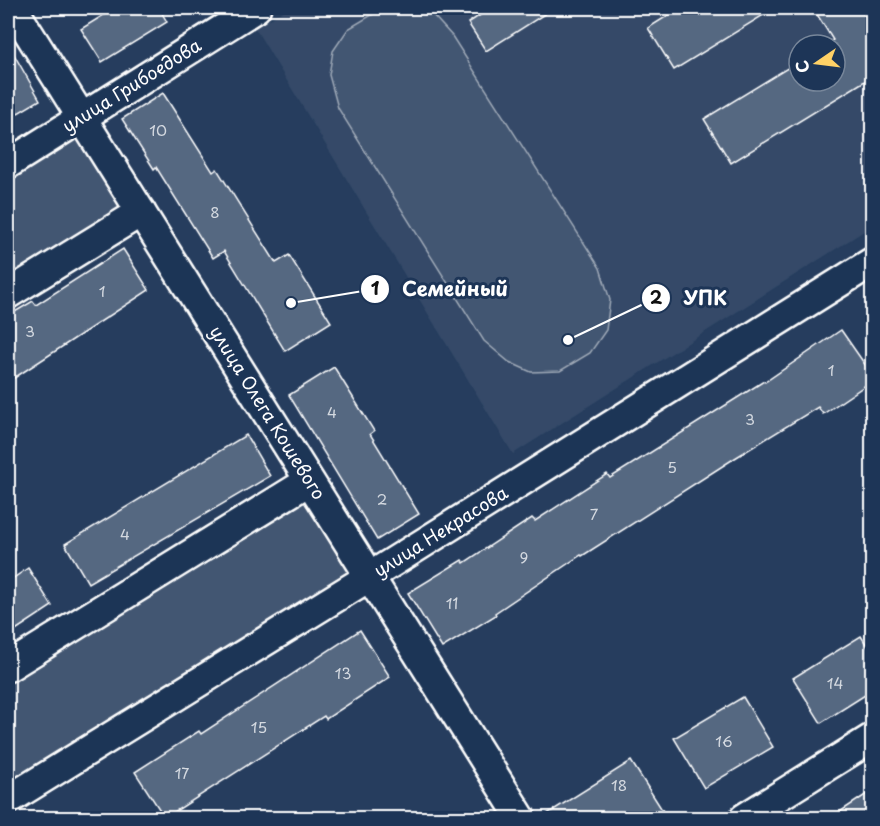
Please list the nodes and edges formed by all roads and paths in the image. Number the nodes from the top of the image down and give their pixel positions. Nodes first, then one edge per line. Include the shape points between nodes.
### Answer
1 (13, 8) edge
2 (256, 8) edge
3 (81, 117) junction
4 (8, 164) edge
5 (141, 212) junction
6 (873, 262) edge
7 (8, 294) edge
8 (309, 481) junction
9 (369, 577) junction
10 (8, 667) edge
11 (873, 738) edge
12 (8, 800) edge
13 (521, 819) edge
14 (744, 819) edge

1 - 3 street, улица Олега Кошевого
2 - 3 street, улица Грибоедова
3 - 4 street, улица Грибоедова
3 - 5 street, улица Олега Кошевого
5 - 7 street
5 - 8 street, улица Олега Кошевого
6 - 9 street, улица Некрасова
8 - 9 street, улица Олега Кошевого
8 - 10 street
9 - 12 street, улица Некрасова
9 - 13 street, улица Олега Кошевого
11 - 14 street

